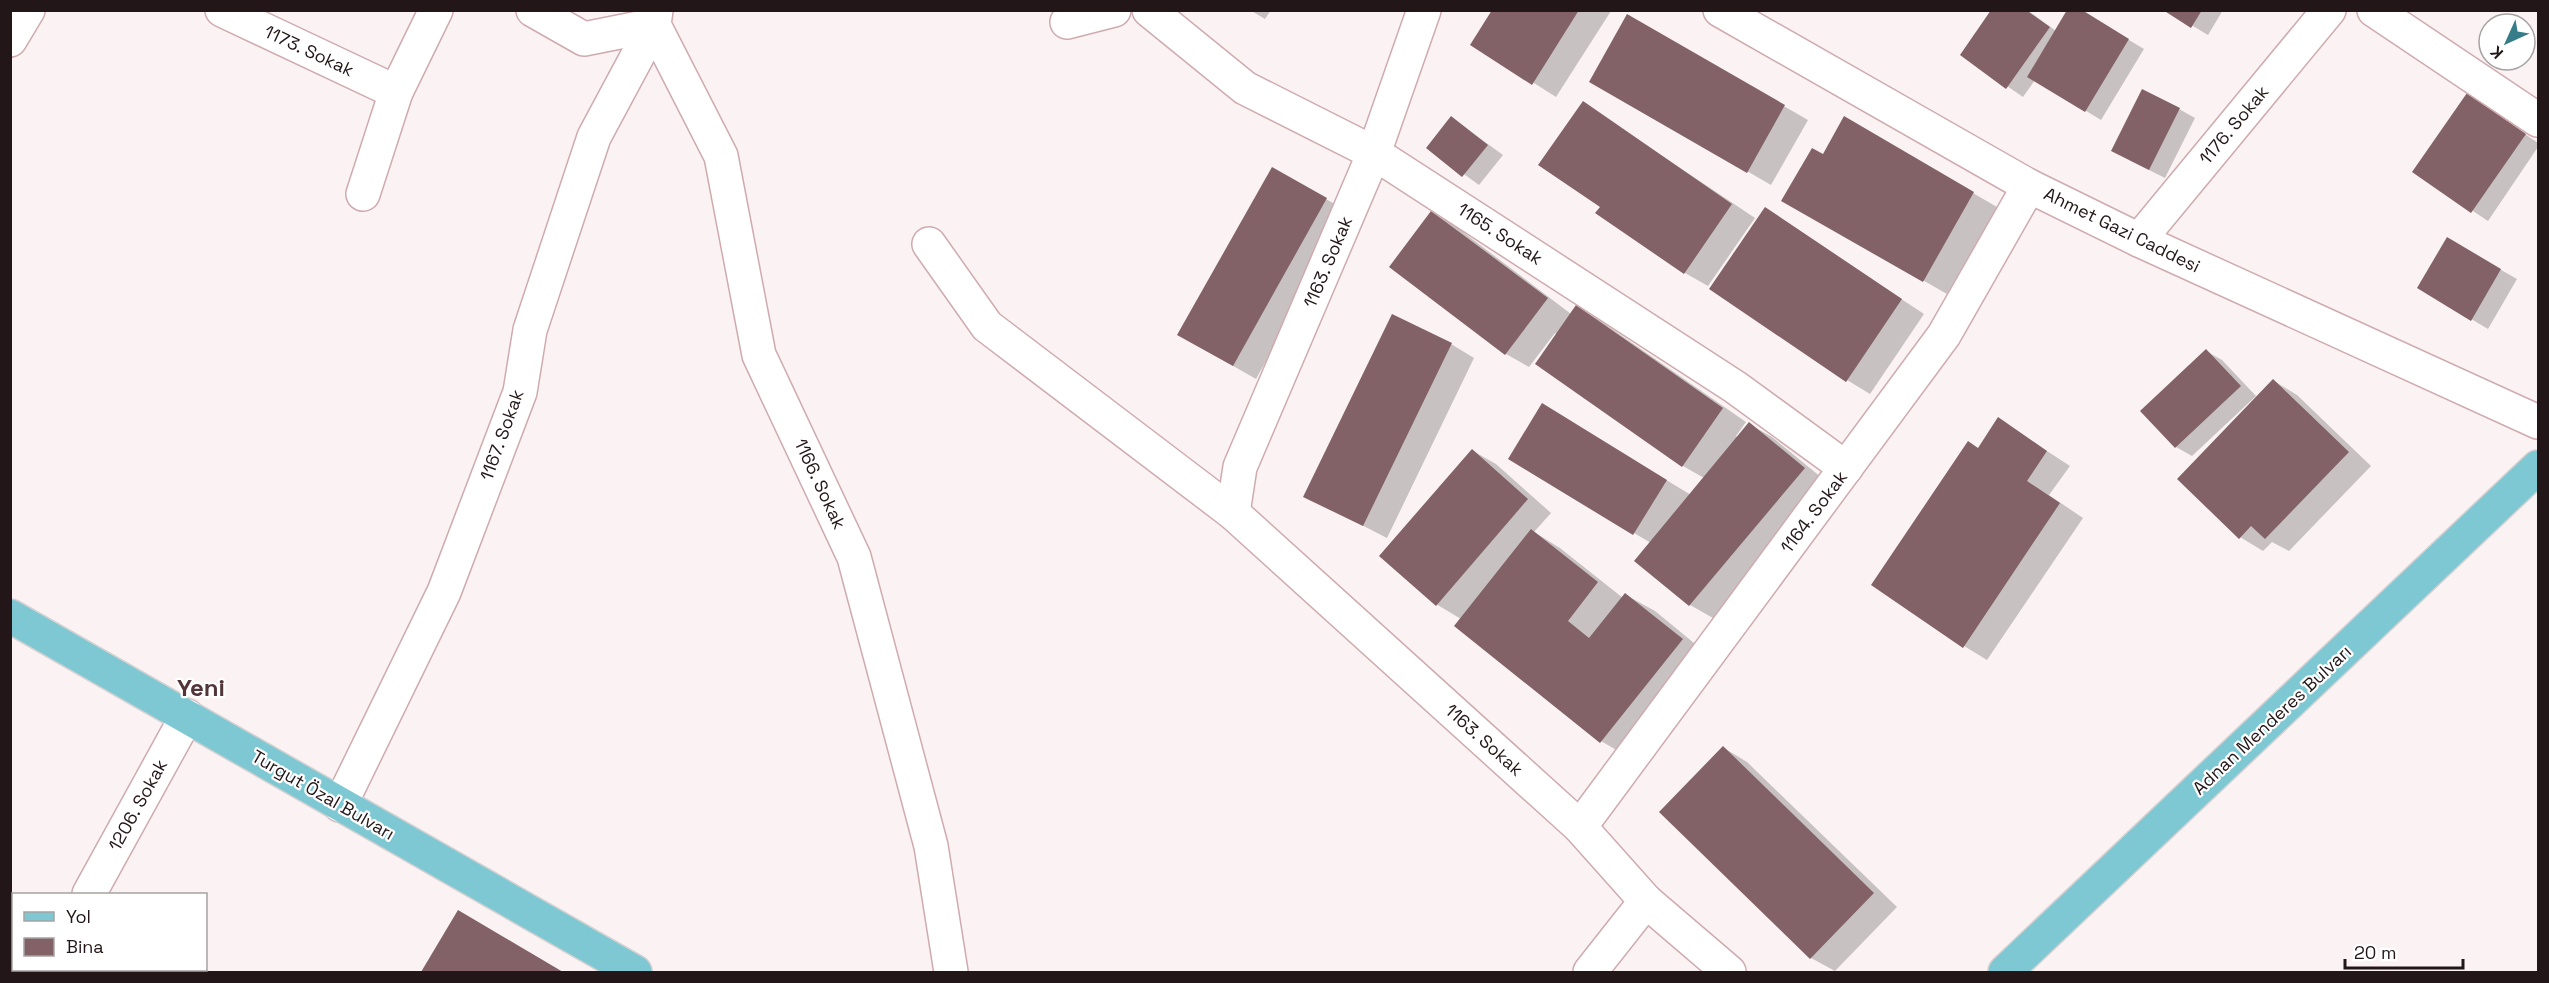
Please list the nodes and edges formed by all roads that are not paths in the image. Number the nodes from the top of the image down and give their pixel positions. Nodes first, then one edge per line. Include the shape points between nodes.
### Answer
1 (28, 10) edge
2 (222, 10) edge
3 (436, 10) edge
4 (533, 10) edge
5 (1114, 10) edge
6 (1149, 10) edge
7 (1424, 10) edge
8 (1720, 10) edge
9 (2329, 10) edge
10 (2373, 10) edge
11 (655, 18) edge
12 (1067, 22) dead end
13 (10, 40) edge
14 (396, 92) junction
15 (2538, 120) edge
16 (1374, 153) junction
17 (2029, 186) junction
18 (363, 194) dead end
19 (2139, 240) junction
20 (929, 244) dead end
21 (2538, 422) edge
22 (2538, 467) edge
23 (1846, 468) junction
24 (1233, 513) junction
25 (10, 616) edge
26 (187, 716) junction
27 (340, 805) junction
28 (1580, 828) junction
29 (89, 893) edge
30 (1647, 901) junction
31 (635, 972) edge
32 (951, 972) edge
33 (1590, 972) edge
34 (1729, 972) edge
35 (2005, 972) edge

1 - 13 street
2 - 14 street, 1173. Sokak
3 - 14 street
4 - 11 street via 584,39
5 - 12 street
6 - 16 street, 1165. Sokak via 1245,88
7 - 16 street, 1163. Sokak
8 - 17 street, Ahmet Gazi Caddesi
9 - 19 street, 1176. Sokak
10 - 15 street
11 - 27 street, 1167. Sokak via 594,137 530,330 520,392 444,592
11 - 32 street, 1166. Sokak via 721,156 759,355 854,557 931,846
14 - 18 street
16 - 23 street, 1165. Sokak via 1736,387
16 - 24 street, 1163. Sokak via 1240,467
17 - 19 street, Ahmet Gazi Caddesi
17 - 23 street, 1164. Sokak via 1944,335
19 - 21 street, Ahmet Gazi Caddesi
20 - 24 street, 1163. Sokak via 987,326
22 - 35 main road, Adnan Menderes Bulvarı
23 - 28 street, 1164. Sokak
24 - 28 street, 1163. Sokak
25 - 26 main road, Turgut Özal Bulvarı
26 - 27 main road, Turgut Özal Bulvarı
26 - 29 street, 1206. Sokak
27 - 31 main road, Turgut Özal Bulvarı
28 - 30 street, 1163. Sokak
30 - 33 street
30 - 34 street, 1163. Sokak

